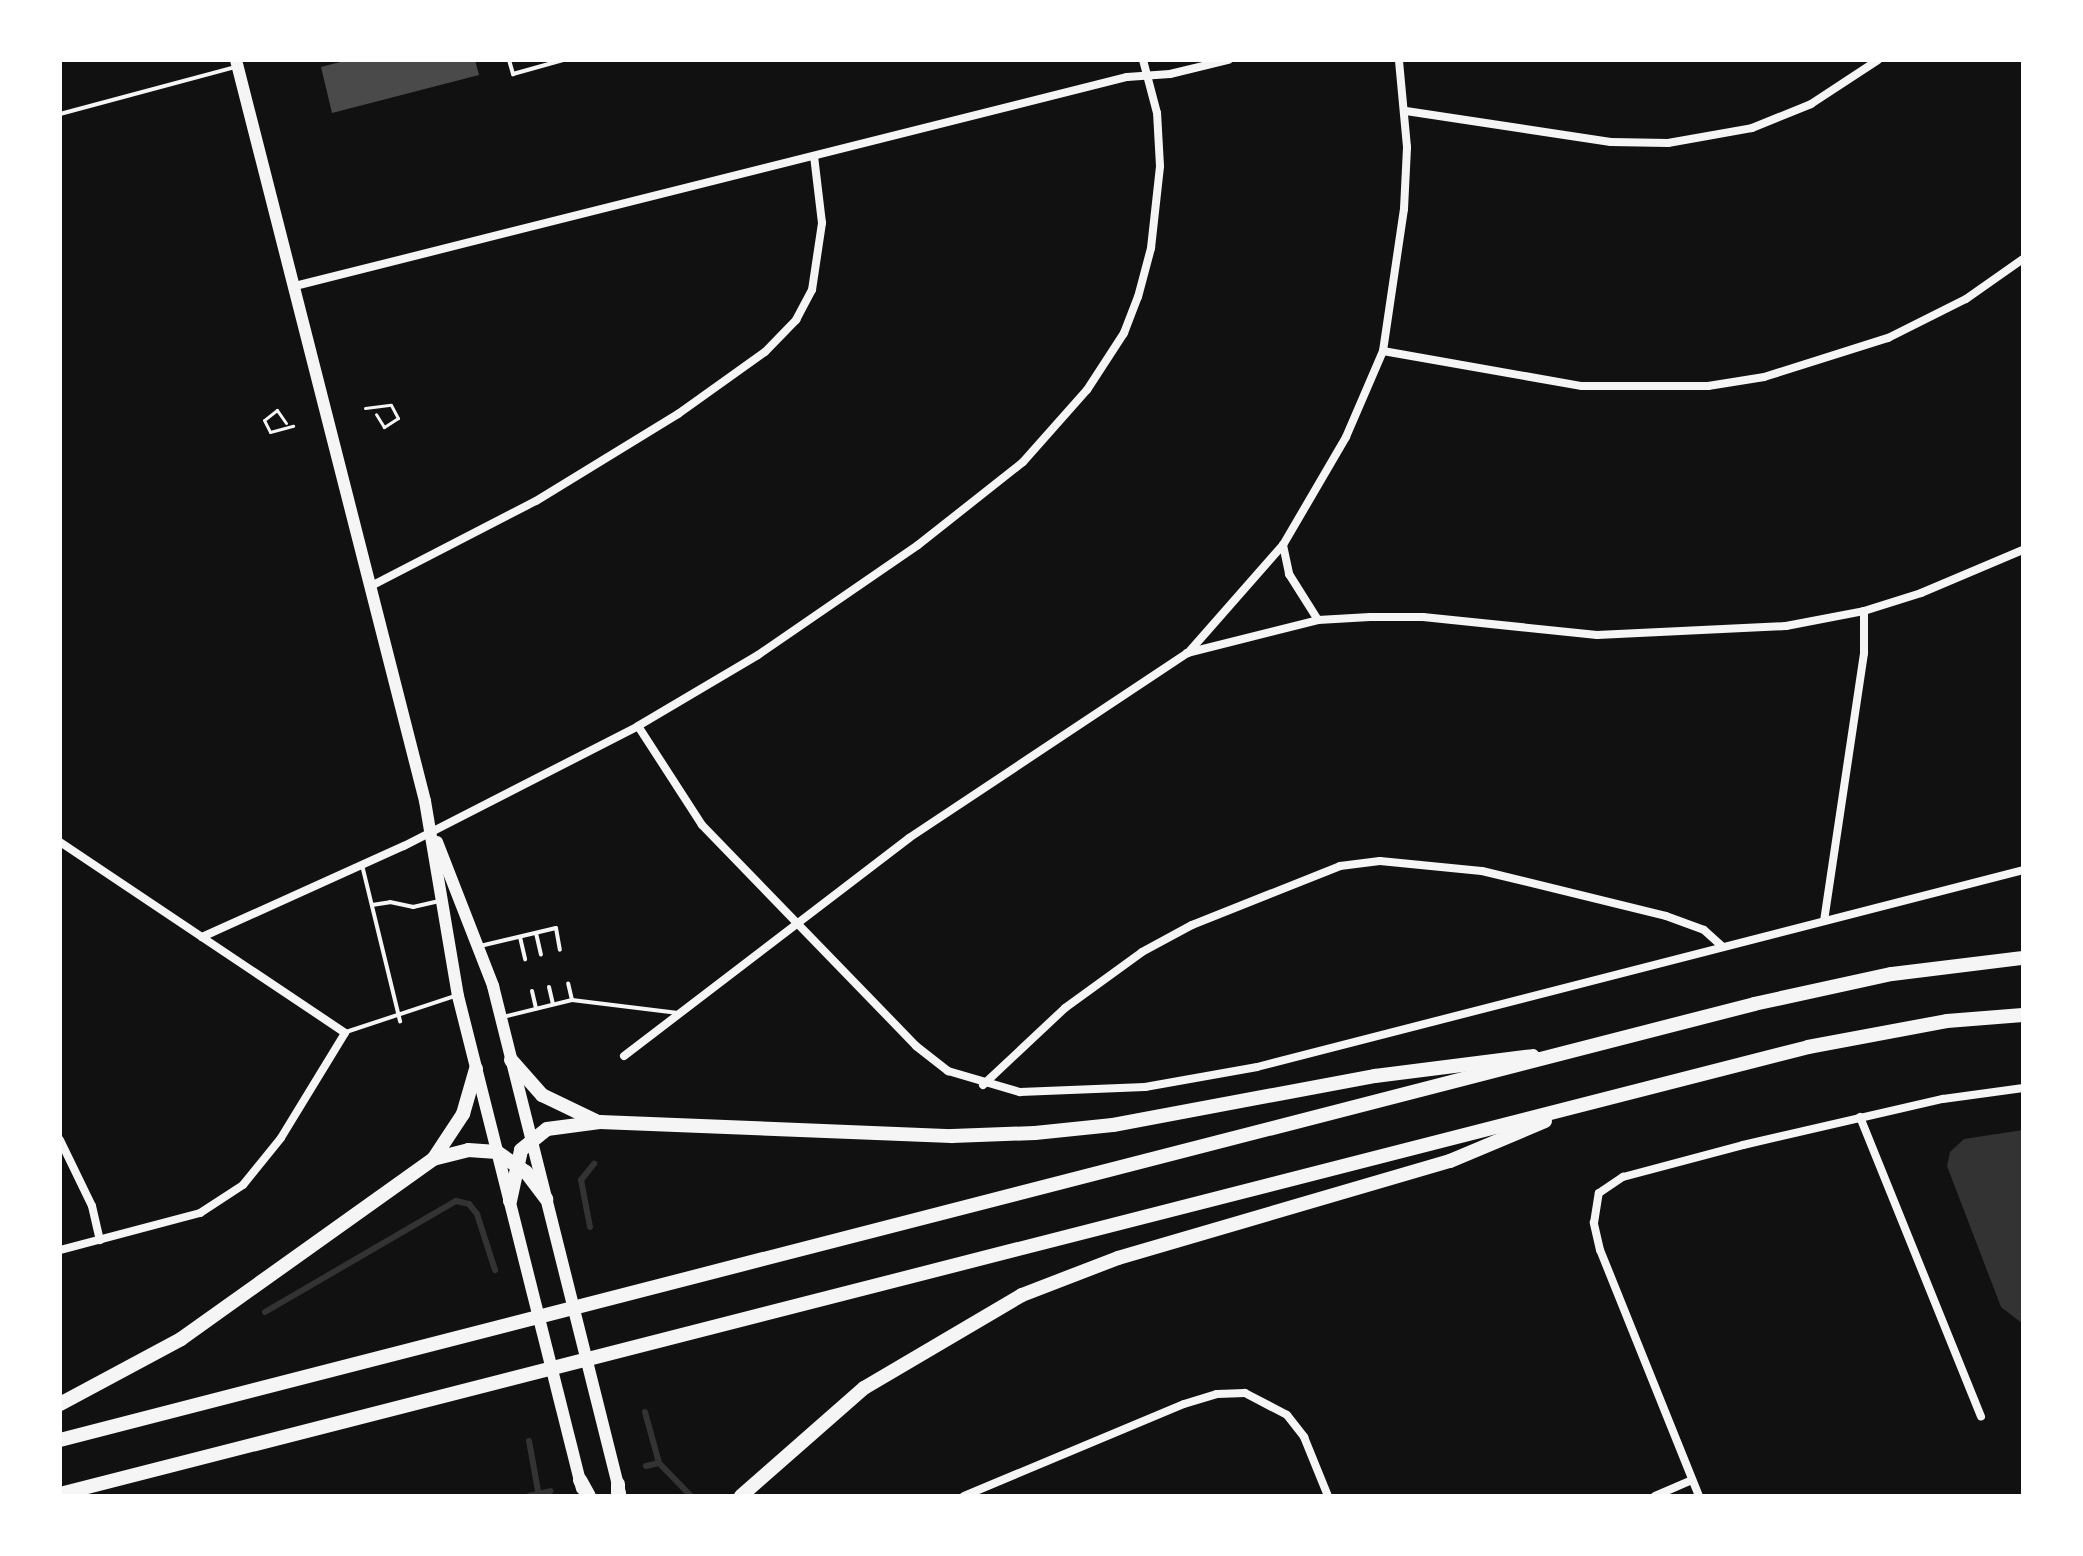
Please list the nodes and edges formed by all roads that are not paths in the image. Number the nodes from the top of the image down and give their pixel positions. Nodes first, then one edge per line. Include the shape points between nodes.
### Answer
1 (509, 60) edge
2 (563, 60) edge
3 (1143, 60) edge
4 (1228, 60) edge
5 (1399, 60) edge
6 (1878, 60) edge
7 (237, 63) edge
8 (1147, 76) junction
9 (1406, 111) junction
10 (60, 114) edge
11 (814, 156) junction
12 (2023, 259) edge
13 (295, 286) junction
14 (1383, 351) junction
15 (1283, 545) junction
16 (2023, 550) edge
17 (373, 585) junction
18 (1864, 611) junction
19 (1318, 620) junction
20 (1187, 653) junction
21 (638, 726) junction
22 (433, 832) junction
23 (60, 842) edge
24 (362, 865) junction
25 (2023, 870) edge
26 (439, 901) junction
27 (372, 905) junction
28 (796, 920) junction
29 (1824, 921) junction
30 (536, 933) junction
31 (202, 937) junction
32 (520, 937) junction
33 (480, 946) junction
34 (1723, 947) junction
35 (560, 950) dead end
36 (541, 954) dead end
37 (2023, 958) edge
38 (525, 959) dead end
39 (568, 983) dead end
40 (549, 987) dead end
41 (532, 991) dead end
42 (458, 996) junction
43 (572, 1000) junction
44 (553, 1004) junction
45 (536, 1009) junction
46 (678, 1013) junction
47 (399, 1014) junction
48 (2023, 1015) edge
49 (500, 1018) junction
50 (400, 1021) dead end
51 (345, 1033) junction
52 (1571, 1052) junction
53 (624, 1056) dead end
54 (511, 1060) junction
55 (476, 1069) junction
56 (983, 1085) junction
57 (2023, 1088) edge
58 (1584, 1104) junction
59 (1860, 1117) junction
60 (600, 1122) junction
61 (531, 1139) junction
62 (60, 1140) edge
63 (497, 1152) junction
64 (433, 1159) junction
65 (515, 1162) junction
66 (546, 1199) junction
67 (510, 1201) junction
68 (100, 1240) junction
69 (60, 1250) edge
70 (60, 1404) edge
71 (1981, 1416) dead end
72 (60, 1440) edge
73 (580, 1480) joint
74 (1692, 1480) junction
75 (619, 1492) edge
76 (60, 1494) edge
77 (586, 1496) edge
78 (741, 1496) edge
79 (964, 1496) edge
80 (1328, 1496) edge
81 (1655, 1496) edge
82 (1699, 1496) edge

1 - 2 lane via 513,74
3 - 8 street
4 - 8 street
5 - 9 street
6 - 9 street via 1811,104 1716,136 1668,143 1611,142
7 - 10 lane
7 - 13 main road
8 - 11 street
8 - 21 street via 1157,113 1160,166 1151,248 1124,333 1078,401 1023,462 918,545 758,655
9 - 14 street via 1404,209
11 - 13 street
11 - 17 street via 822,223 812,290 796,320 765,352 678,414 536,501
12 - 14 street via 1966,299 1888,338 1764,377 1708,386 1582,386
13 - 17 main road
14 - 15 street via 1346,437
15 - 19 street via 1289,574
15 - 20 street
16 - 18 street
17 - 22 main road
18 - 19 street via 1786,626 1666,636 1597,635 1423,617
18 - 29 street via 1864,653
19 - 20 street
20 - 28 street
21 - 22 street
21 - 28 street via 702,825
22 - 24 street
22 - 26 main road
22 - 33 main road
23 - 31 street
24 - 27 lane
24 - 31 street
25 - 29 street
26 - 27 lane via 413,907
26 - 42 main road
27 - 47 lane
28 - 46 street
28 - 56 street via 916,1046 948,1071
29 - 34 street
30 - 32 lane
30 - 35 lane via 556,928
30 - 36 lane
31 - 51 street
32 - 33 lane
32 - 38 lane
33 - 49 main road
34 - 56 street via 1200,1079 1051,1094
34 - 56 street via 1704,930 1666,916 1482,871 1380,861 1340,866 1192,925 1142,952 1065,1008
37 - 52 highway via 1827,987
39 - 43 lane
40 - 44 lane
41 - 45 lane
42 - 47 lane
42 - 55 main road
43 - 44 lane
43 - 46 lane
44 - 45 lane
45 - 49 lane
46 - 53 street
47 - 50 lane
47 - 51 lane
48 - 58 highway via 1877,1032
49 - 54 main road
51 - 68 street via 281,1138 243,1185 200,1213
52 - 60 highway via 1389,1073 1113,1125 1035,1133 952,1136
52 - 72 highway
54 - 60 highway via 542,1095
54 - 61 main road
55 - 63 main road
55 - 64 highway via 463,1114
57 - 59 street
58 - 76 highway
58 - 78 highway via 1450,1161 1118,1258 1022,1295 864,1388
59 - 71 street
59 - 74 street via 1623,1177 1599,1193 1600,1250
60 - 61 highway via 547,1129
61 - 65 highway
61 - 66 main road
62 - 68 street via 92,1206
63 - 64 highway via 468,1150
63 - 65 highway
63 - 67 main road
64 - 70 highway via 181,1339
65 - 66 highway
65 - 67 highway
66 - 75 main road
67 - 73 main road
68 - 69 street
73 - 77 highway
74 - 81 street
74 - 82 street
79 - 80 street via 1184,1404 1245,1393 1287,1415 1304,1437

